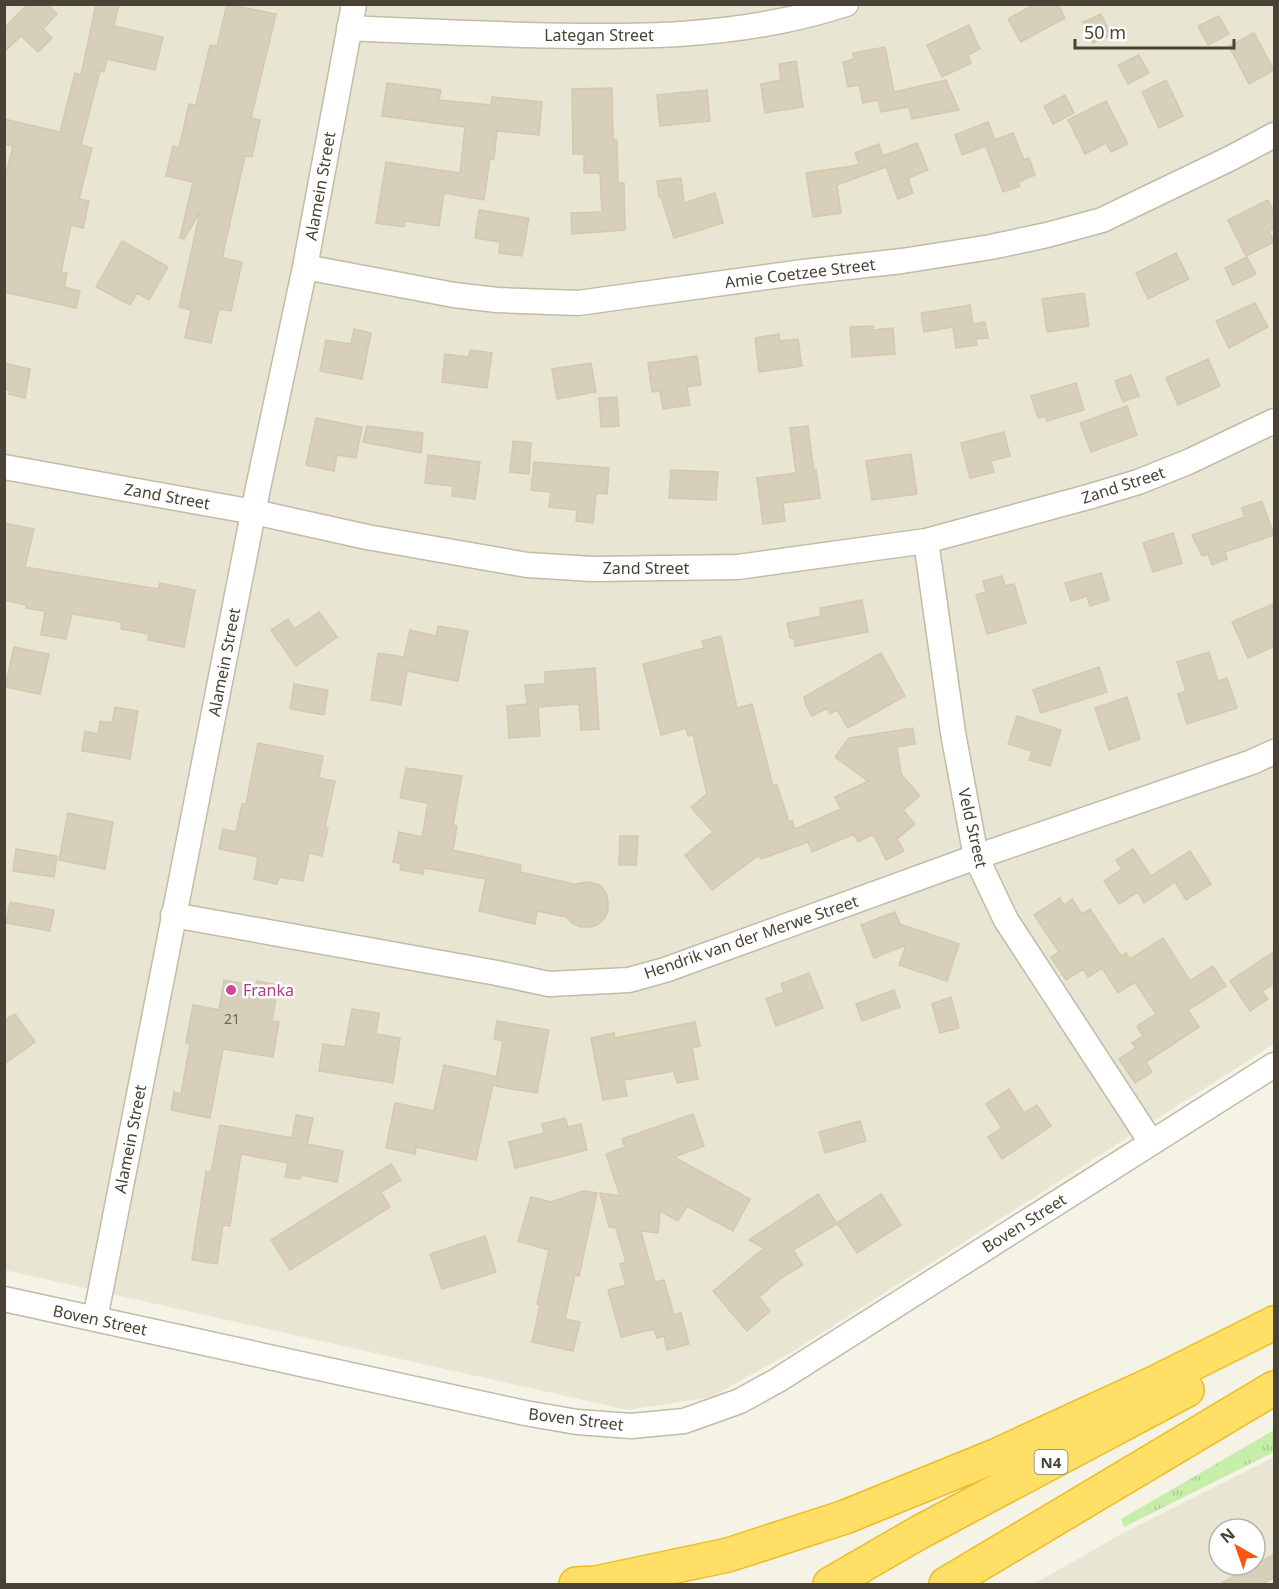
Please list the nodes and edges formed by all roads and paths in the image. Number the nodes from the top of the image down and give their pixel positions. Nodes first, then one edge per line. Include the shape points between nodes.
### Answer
1 (354, 4) edge
2 (846, 4) edge
3 (349, 28) junction
4 (1275, 135) edge
5 (305, 267) junction
6 (1275, 421) edge
7 (4, 467) edge
8 (254, 512) junction
9 (927, 541) junction
10 (1275, 752) edge
11 (976, 857) junction
12 (173, 915) junction
13 (1275, 1065) edge
14 (1151, 1142) junction
15 (4, 1299) edge
16 (94, 1319) junction
17 (1275, 1323) edge
18 (1275, 1344) edge
19 (1275, 1388) edge
20 (576, 1584) edge
21 (830, 1584) edge
22 (946, 1584) edge

1 - 3 street, Alamein Street
2 - 3 street, Lategan Street via 814,15 722,31 646,37
3 - 5 street, Alamein Street
4 - 5 street, Amie Coetzee Street via 1102,220 1047,236 902,261 578,303 454,295
5 - 8 street, Alamein Street
6 - 9 street, Zand Street via 1138,482
7 - 8 street, Zand Street
8 - 9 street, Zand Street via 527,565 592,569 738,567
8 - 12 street, Alamein Street
9 - 11 street, Veld Street via 953,733
10 - 11 street, Hendrik van der Merwe Street
11 - 12 street, Hendrik van der Merwe Street via 629,980 549,984
11 - 14 street, Veld Street via 1006,920
12 - 16 street, Alamein Street
13 - 14 street, Boven Street
14 - 16 street, Boven Street via 778,1380 740,1401 684,1421 631,1426 577,1422
15 - 16 street, Boven Street
17 - 20 highway via 995,1456 845,1517 728,1555
18 - 21 highway, N4 via 920,1532
19 - 22 highway

